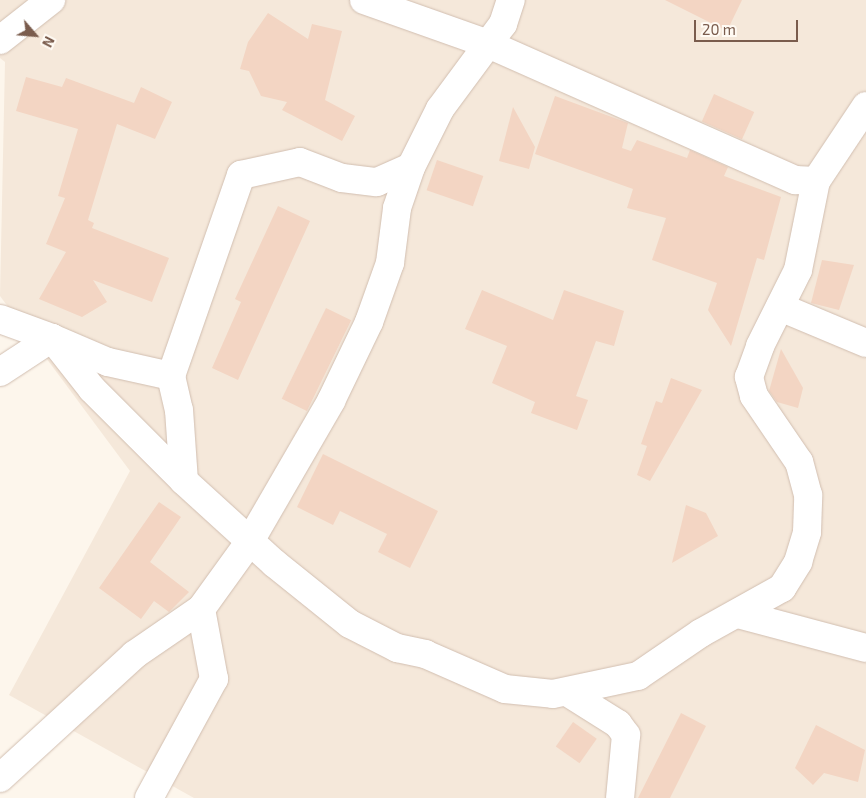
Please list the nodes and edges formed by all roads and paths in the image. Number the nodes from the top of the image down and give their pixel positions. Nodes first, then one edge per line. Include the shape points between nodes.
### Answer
1 (51, 0) edge
2 (364, 0) edge
3 (511, 0) edge
4 (0, 40) edge
5 (488, 44) junction
6 (866, 106) edge
7 (411, 167) junction
8 (816, 181) junction
9 (780, 307) junction
10 (0, 320) edge
11 (52, 338) junction
12 (866, 343) edge
13 (0, 372) edge
14 (171, 376) junction
15 (184, 480) junction
16 (250, 541) junction
17 (201, 609) junction
18 (738, 614) junction
19 (866, 648) edge
20 (566, 692) junction
21 (0, 778) edge
22 (150, 798) edge
23 (620, 798) edge

1 - 4 street
2 - 5 street
3 - 5 street
5 - 7 street via 440,109
5 - 8 street via 795,180
6 - 8 street
7 - 14 street via 377,182 342,178 300,162 241,176
7 - 16 street via 397,208 390,263 369,322 331,401
8 - 9 street via 798,270
9 - 12 street
9 - 18 street via 749,377 754,396 799,462 808,495 807,532 798,562 782,588
10 - 11 street
11 - 13 street
11 - 14 street via 108,362
11 - 15 street via 92,389
14 - 15 street via 180,410
15 - 16 street
16 - 17 street
16 - 20 street via 350,624 397,648 425,654 505,689
17 - 21 street via 134,655
17 - 22 street via 214,679
18 - 19 street
18 - 20 street via 638,676
20 - 23 street via 618,724 626,735

